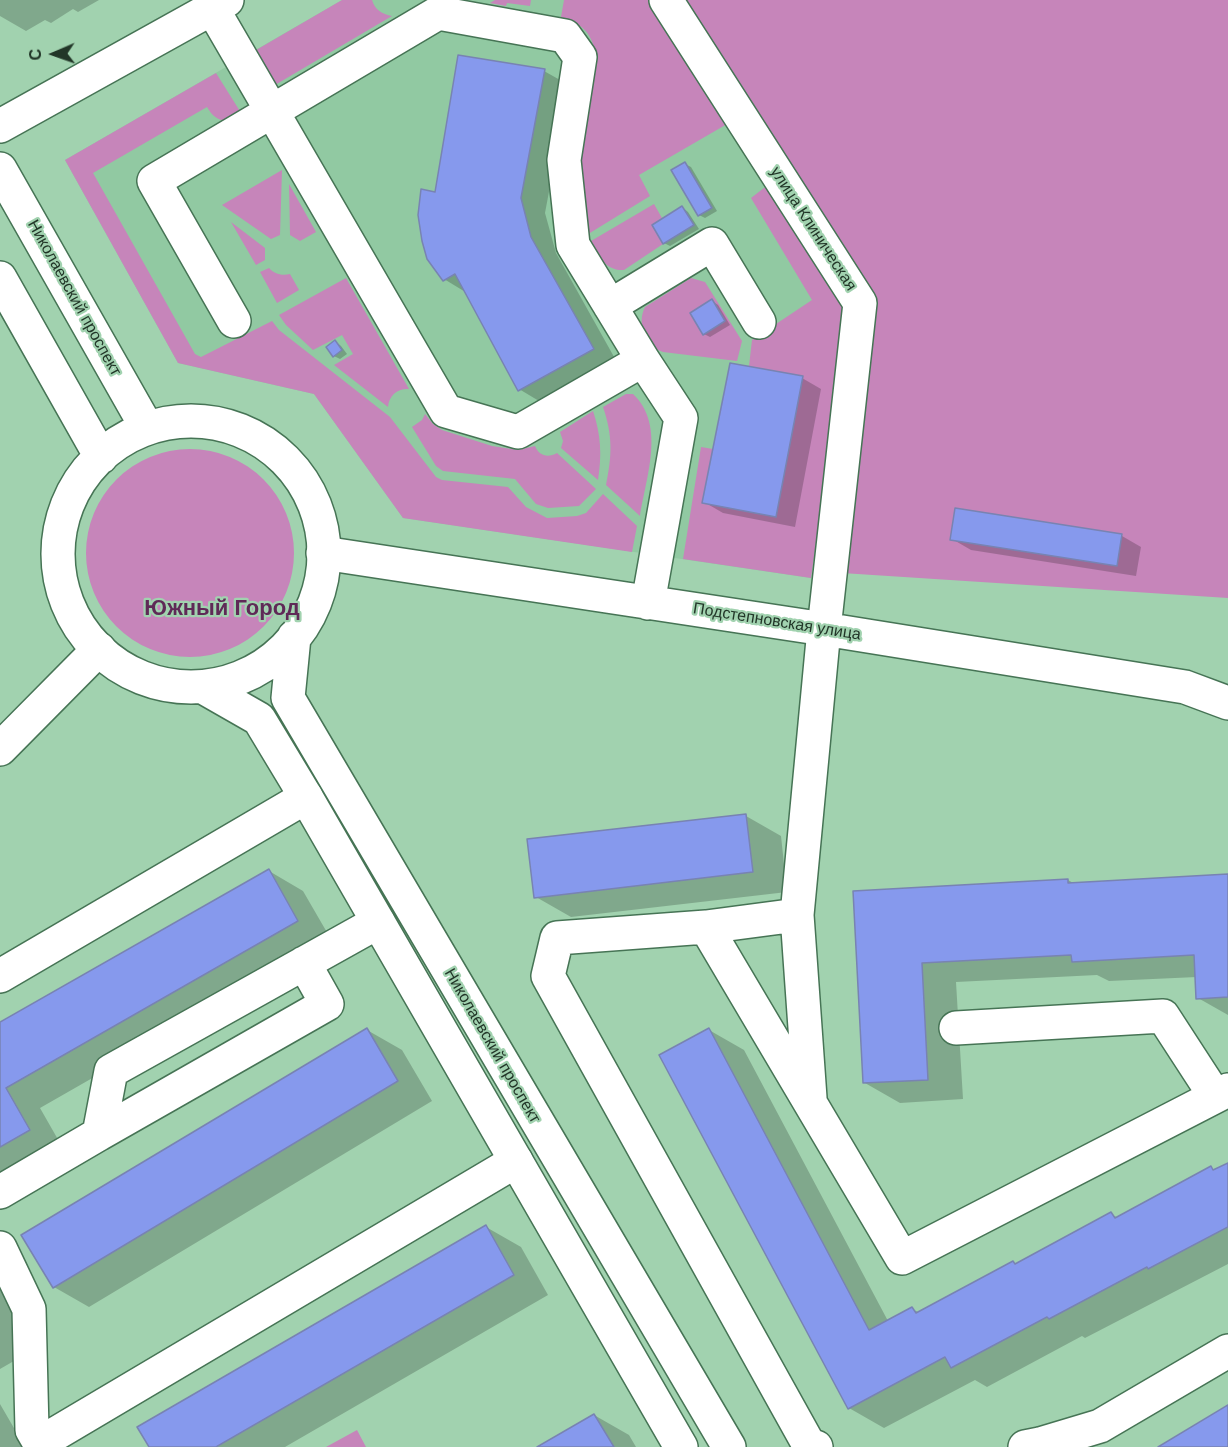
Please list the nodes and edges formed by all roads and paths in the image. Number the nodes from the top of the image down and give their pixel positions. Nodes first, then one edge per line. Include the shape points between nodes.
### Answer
1 (666, 0) edge
2 (219, 4) edge
3 (272, 111) junction
4 (0, 126) edge
5 (0, 169) edge
6 (0, 278) edge
7 (610, 306) junction
8 (234, 321) dead end
9 (759, 321) dead end
10 (642, 360) junction
11 (147, 428) junction
12 (101, 458) junction
13 (323, 553) junction
14 (648, 603) junction
15 (824, 629) junction
16 (294, 637) junction
17 (99, 648) junction
18 (203, 687) junction
19 (1228, 703) edge
20 (0, 749) edge
21 (306, 797) junction
22 (797, 915) junction
23 (378, 922) junction
24 (706, 927) junction
25 (304, 963) junction
26 (0, 976) edge
27 (956, 1028) dead end
28 (1222, 1093) edge
29 (811, 1105) junction
30 (99, 1134) junction
31 (516, 1161) junction
32 (0, 1192) edge
33 (0, 1248) edge
34 (1228, 1351) edge
35 (41, 1445) edge
36 (681, 1447) edge
37 (729, 1447) edge
38 (816, 1447) edge
39 (1025, 1447) edge

1 - 15 main road, улица Клиническая via 860,303
2 - 3 main road
2 - 4 main road
3 - 7 main road via 438,13 565,36 580,57 564,160 573,245
3 - 8 main road via 154,181
3 - 10 main road via 446,411 518,432
5 - 11 main road, Николаевский проспект
6 - 12 main road
7 - 9 main road via 712,244
7 - 10 main road
10 - 14 main road via 681,418
11 - 12 main road via 113,445
11 - 13 main road via 198,420 242,430 280,454 309,490 323,532
12 - 17 main road via 81,477 62,519 58,561 67,603 89,640
13 - 14 main road, Подстепновская улица
13 - 16 main road via 323,578 307,620
14 - 15 main road, Подстепновская улица
15 - 19 main road, Подстепновская улица via 1185,687
15 - 22 main road, улица Клиническая
16 - 18 main road via 280,653 244,676
16 - 37 main road, Николаевский проспект via 288,698
17 - 18 main road via 121,667 160,684
17 - 20 main road
18 - 21 main road via 259,719
21 - 23 main road
21 - 26 main road
22 - 24 main road
22 - 29 main road, улица Клиническая
23 - 25 main road
23 - 31 main road
24 - 29 main road
24 - 38 main road via 557,938 548,976 809,1445
25 - 30 main road via 111,1071
25 - 30 main road via 327,1004
27 - 28 main road via 1163,1016
28 - 29 main road via 902,1258
30 - 32 main road
31 - 35 main road
31 - 36 main road
33 - 35 main road via 29,1309 32,1430
34 - 39 main road via 1100,1426

